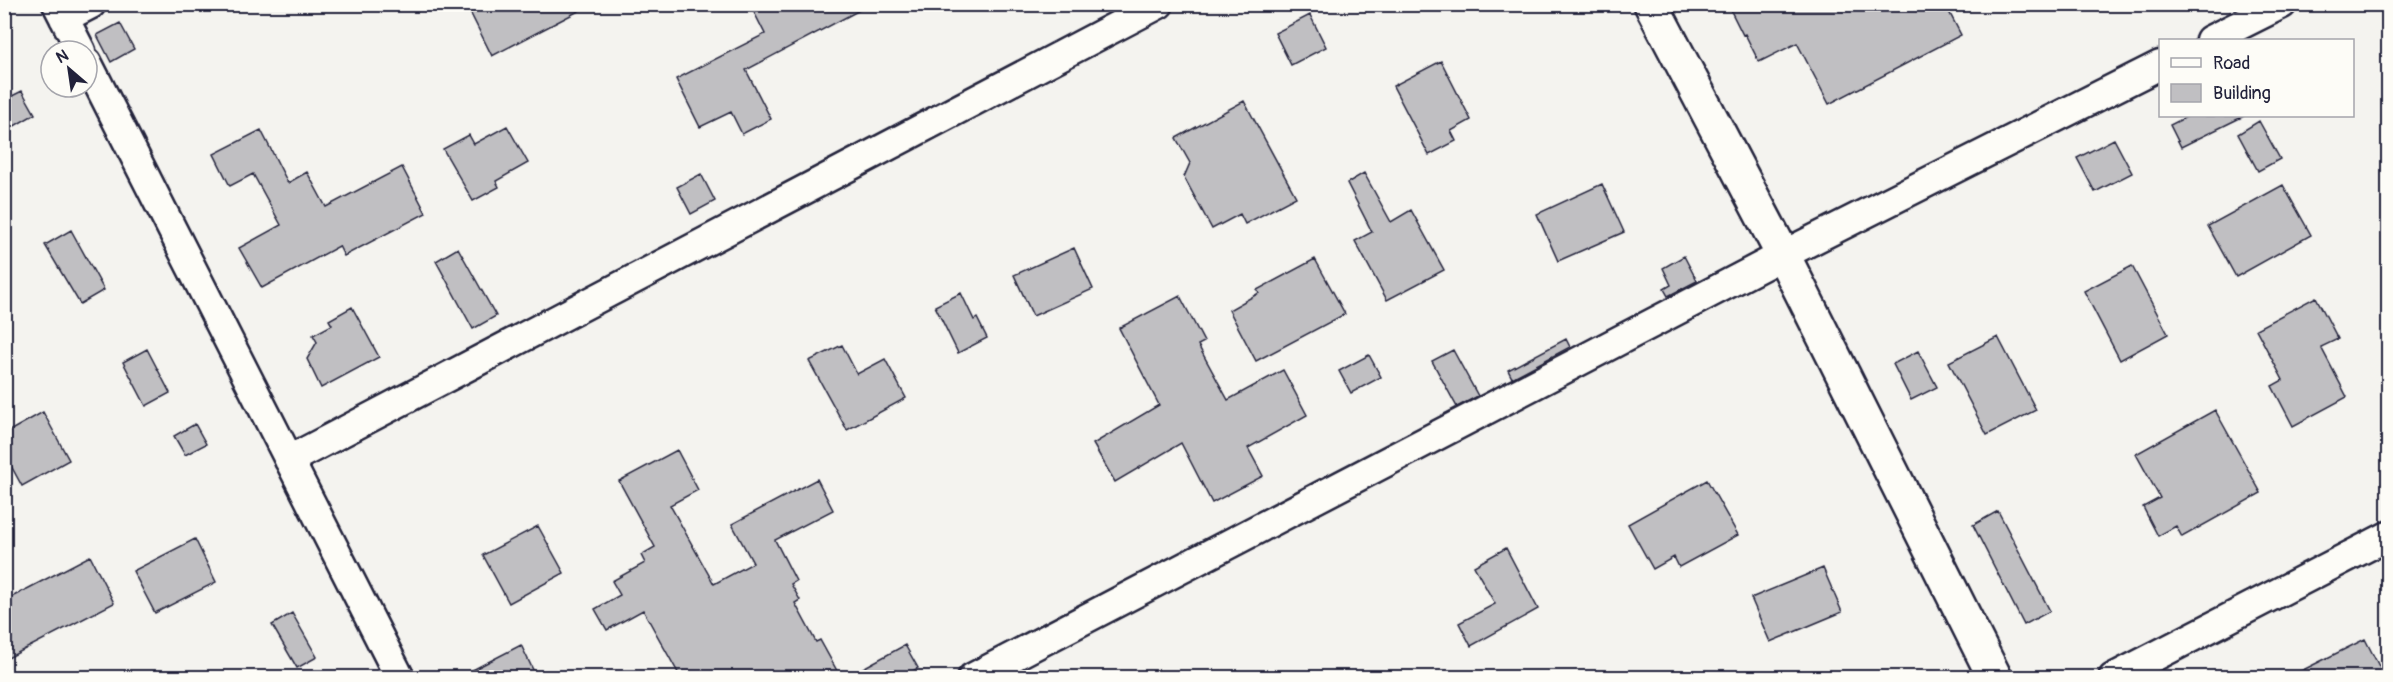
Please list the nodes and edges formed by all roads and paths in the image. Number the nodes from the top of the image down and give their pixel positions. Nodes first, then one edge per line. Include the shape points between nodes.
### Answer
1 (91, 4) edge
2 (1159, 4) edge
3 (1652, 4) edge
4 (2282, 4) edge
5 (61, 11) edge
6 (75, 39) edge
7 (2212, 39) edge
8 (2159, 66) edge
9 (99, 86) edge
10 (1783, 255) junction
11 (289, 460) junction
12 (2388, 536) edge
13 (400, 678) edge
14 (972, 678) edge
15 (1995, 678) edge
16 (2113, 678) edge

1 - 5 street
2 - 11 street
3 - 10 street
4 - 7 street
5 - 6 street
8 - 10 street
9 - 11 street
10 - 14 street
10 - 15 street
11 - 13 street
12 - 16 street

